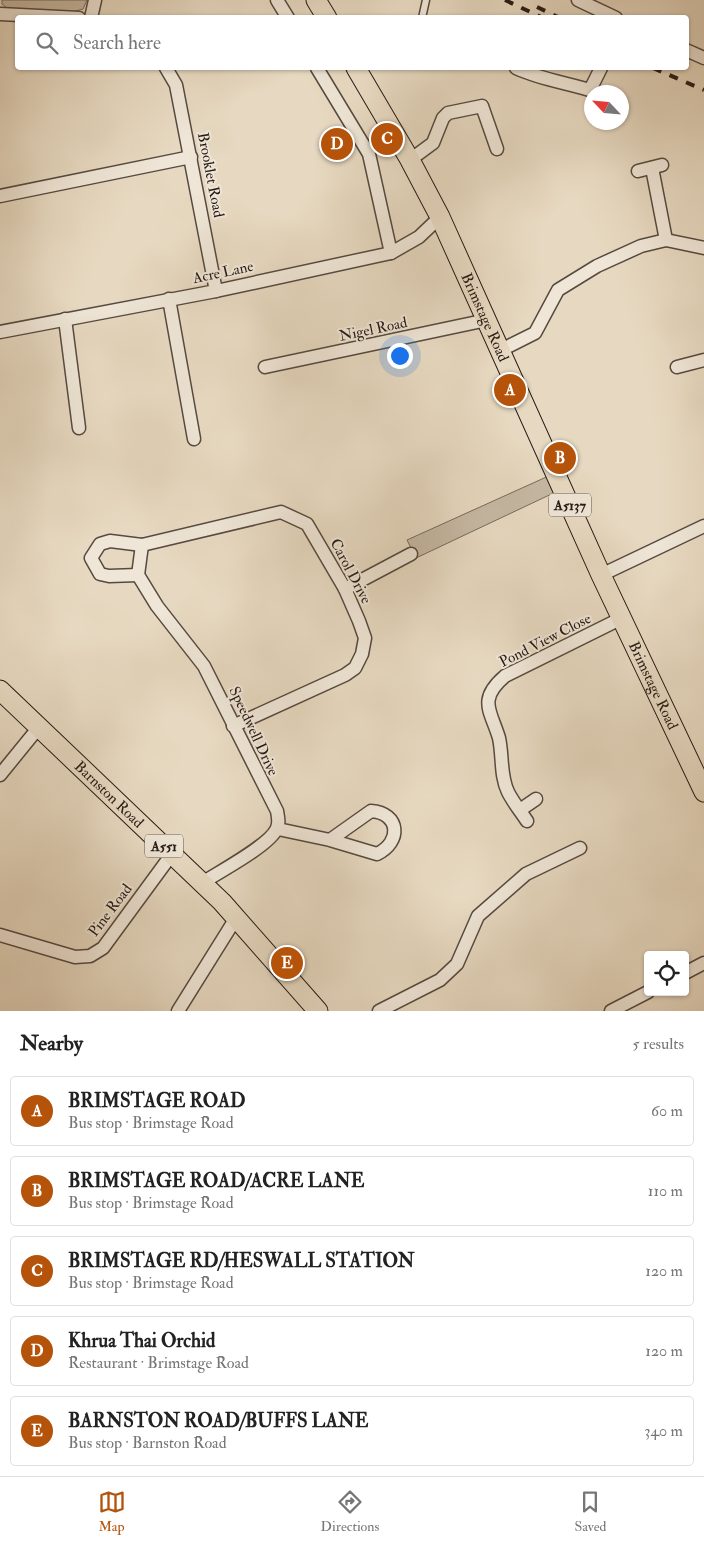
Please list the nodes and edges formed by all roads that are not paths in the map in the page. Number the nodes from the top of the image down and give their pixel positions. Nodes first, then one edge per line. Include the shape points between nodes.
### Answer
1 (95, 0) edge
2 (278, 0) edge
3 (316, 0) edge
4 (426, 0) edge
5 (578, 0) edge
6 (0, 14) edge
7 (20, 15) edge
8 (92, 15) edge
9 (286, 15) edge
10 (324, 15) edge
11 (423, 15) edge
12 (610, 15) edge
13 (689, 51) edge
14 (704, 58) edge
15 (167, 70) edge
16 (318, 70) edge
17 (363, 70) edge
18 (520, 70) edge
19 (600, 70) edge
20 (595, 85) edge
21 (584, 88) edge
22 (497, 148) dead end
23 (191, 157) junction
24 (410, 160) junction
25 (638, 171) dead end
26 (0, 196) edge
27 (440, 217) junction
28 (666, 240) junction
29 (704, 248) edge
30 (391, 253) junction
31 (216, 291) junction
32 (168, 299) junction
33 (65, 319) junction
34 (487, 320) junction
35 (0, 332) edge
36 (501, 350) junction
37 (704, 360) edge
38 (265, 367) dead end
39 (677, 367) dead end
40 (79, 428) dead end
41 (194, 439) dead end
42 (704, 526) edge
43 (142, 545) junction
44 (411, 554) dead end
45 (138, 575) junction
46 (601, 576) junction
47 (345, 589) junction
48 (622, 618) junction
49 (0, 690) edge
50 (39, 726) junction
51 (233, 726) junction
52 (0, 775) edge
53 (704, 792) edge
54 (536, 798) dead end
55 (520, 810) junction
56 (527, 821) dead end
57 (278, 829) junction
58 (330, 840) junction
59 (580, 848) dead end
60 (172, 854) junction
61 (202, 883) junction
62 (236, 918) junction
63 (0, 935) edge
64 (704, 963) edge
65 (689, 971) edge
66 (644, 994) edge
67 (178, 1011) edge
68 (318, 1011) edge
69 (379, 1011) edge
70 (611, 1011) edge

1 - 8 street
2 - 9 street
3 - 10 main road
4 - 11 lane
5 - 12 street
6 - 7 street
13 - 14 street
15 - 23 street, Brooklet Road via 176,85
16 - 30 street via 369,154
17 - 24 main road, Brimstage Road / A5137
18 - 21 street via 537,78
19 - 20 street
22 - 24 street via 482,106 448,113 433,143
23 - 26 street
23 - 31 street, Brooklet Road
24 - 27 main road, Brimstage Road / A5137
25 - 28 street via 657,166
27 - 30 street, Acre Lane via 419,238
27 - 34 main road, Brimstage Road / A5137
28 - 29 street
28 - 36 street via 641,246 597,266 558,290 536,333
30 - 31 street, Acre Lane
31 - 32 street, Acre Lane
32 - 33 street, Acre Lane
32 - 41 street
33 - 35 street, Acre Lane
33 - 40 street
34 - 36 main road, Brimstage Road / A5137
34 - 38 street, Nigel Road
36 - 46 main road, Brimstage Road / A5137
37 - 39 street
42 - 46 street
43 - 45 street
43 - 45 street via 110,541 100,544 91,558 100,574
43 - 47 street, Carol Drive via 281,512 307,524
44 - 47 street
45 - 51 street, Speedwell Drive via 156,606 204,666
46 - 48 main road, Brimstage Road / A5137
47 - 51 street, Carol Drive via 365,638 355,668
48 - 53 main road, Brimstage Road / A5137
48 - 55 street, Pond View Close via 505,676 495,685 488,708 499,738 507,791
49 - 50 main road, Barnston Road / A551
50 - 52 street
50 - 60 main road, Barnston Road / A551
51 - 57 street, Speedwell Drive via 277,811
54 - 55 street
55 - 56 street, Pond View Close
57 - 58 street
57 - 61 street via 250,853
58 - 58 street via 377,854 387,849 395,829 385,815 371,811
59 - 69 street via 526,874 478,916 458,964 440,980
60 - 61 main road, Barnston Road / A551
60 - 63 street, Pine Road via 103,948 90,956 75,957
61 - 62 main road, Barnston Road / A551
62 - 67 street
62 - 68 main road, Barnston Road / A551
64 - 65 street
66 - 70 street

